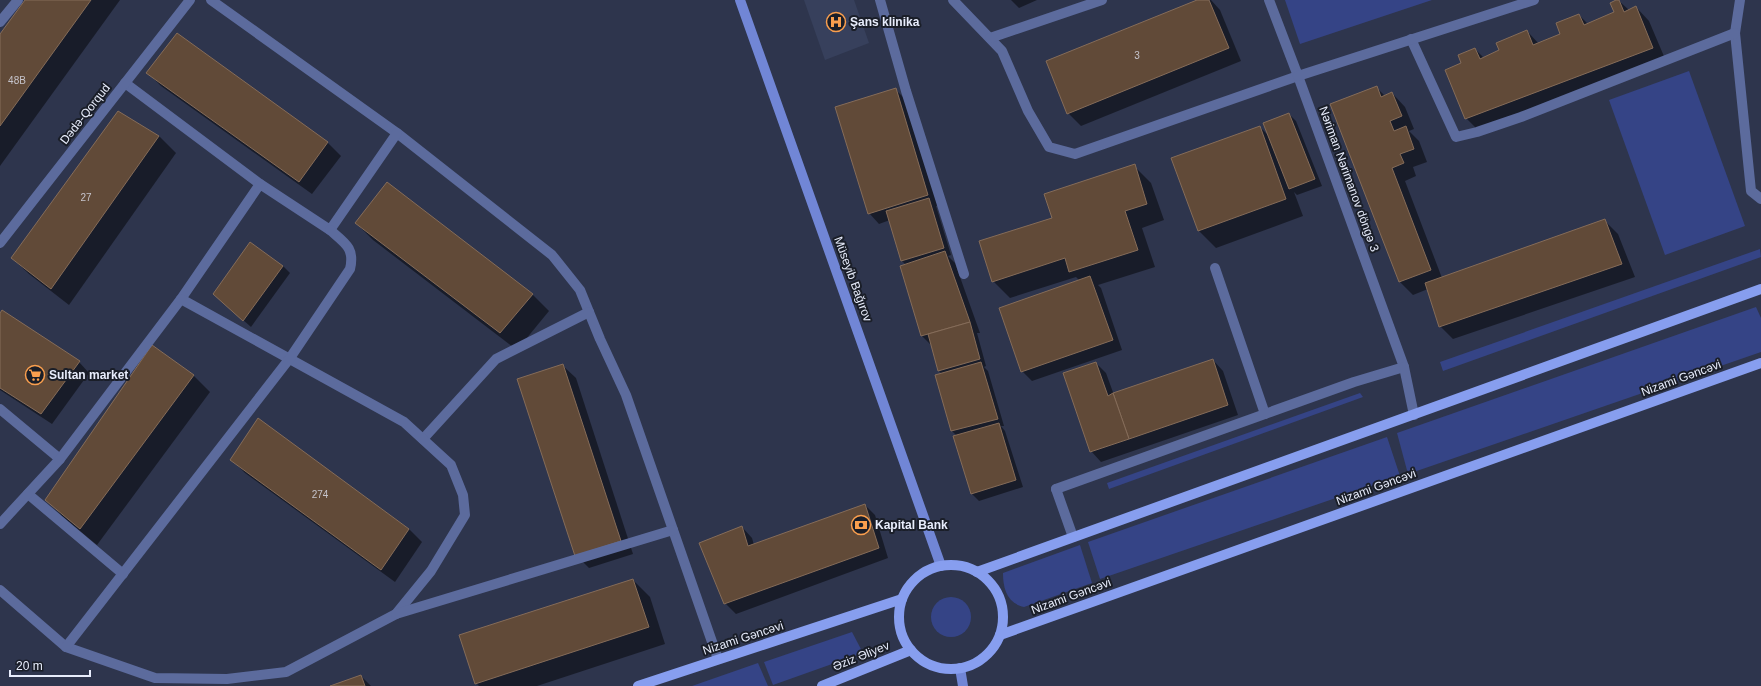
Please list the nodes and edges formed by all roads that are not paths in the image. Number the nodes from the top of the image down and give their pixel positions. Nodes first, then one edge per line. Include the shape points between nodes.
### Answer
1 (18, 0) edge
2 (190, 0) edge
3 (211, 0) edge
4 (740, 0) edge
5 (880, 0) edge
6 (953, 0) edge
7 (1102, 0) edge
8 (1269, 0) edge
9 (1534, 0) edge
10 (1740, 0) edge
11 (0, 22) edge
12 (1735, 33) junction
13 (990, 38) junction
14 (1411, 40) junction
15 (1298, 76) junction
16 (125, 83) junction
17 (397, 133) junction
18 (260, 184) junction
19 (1761, 199) edge
20 (330, 230) junction
21 (0, 243) edge
22 (1215, 268) dead end
23 (964, 274) dead end
24 (1761, 289) edge
25 (181, 299) junction
26 (589, 312) junction
27 (290, 358) junction
28 (1761, 363) edge
29 (1404, 367) junction
30 (0, 409) edge
31 (1265, 414) junction
32 (1414, 415) junction
33 (423, 439) junction
34 (60, 459) junction
35 (28, 494) junction
36 (0, 524) edge
37 (673, 530) junction
38 (1073, 537) junction
39 (942, 566) junction
40 (977, 572) junction
41 (123, 574) junction
42 (0, 590) edge
43 (902, 600) junction
44 (396, 614) junction
45 (1000, 635) junction
46 (66, 647) junction
47 (911, 650) junction
48 (718, 659) junction
49 (960, 668) junction
50 (662, 682) edge
51 (638, 686) edge
52 (822, 686) edge
53 (963, 686) edge

1 - 11 street
2 - 16 street, Dədə-Qorqud
3 - 17 street
4 - 39 street, Müseyib Bağırov
5 - 23 street
6 - 13 street
7 - 13 street
8 - 15 street, Nəriman Nərimanov döngə 3
9 - 14 street
10 - 12 street
12 - 14 street via 1521,117 1456,137
12 - 19 street via 1751,191
13 - 15 street via 1002,50 1028,111 1049,147 1075,154
14 - 15 street
15 - 29 street, Nəriman Nərimanov döngə 3
16 - 18 street
16 - 21 street, Dədə-Qorqud
17 - 20 street
17 - 26 street via 552,254 580,290
18 - 20 street
18 - 25 street
20 - 27 street via 348,246 353,258 350,269
22 - 31 street
24 - 32 main road
25 - 27 street
25 - 34 street
26 - 33 street via 496,359
26 - 37 street via 626,395
27 - 33 street via 404,422
27 - 41 street
28 - 45 main road, Nizami Gəncəvi
29 - 31 street
29 - 32 street, Nəriman Nərimanov döngə 3
30 - 34 street
31 - 38 street via 1056,489
32 - 38 main road
33 - 44 street via 451,465 463,495 465,515 431,571
34 - 35 street
35 - 36 street
35 - 41 street
37 - 44 street
37 - 48 street
38 - 40 main road
39 - 40 main road via 960,566
39 - 43 main road via 925,572 911,584
40 - 45 main road via 990,584 1000,600 1003,617
41 - 46 street
42 - 46 street
43 - 47 main road via 899,617 901,634
43 - 48 main road, Nizami Gəncəvi
44 - 46 street via 286,672 227,679 155,678
45 - 49 main road via 990,650 977,662
47 - 49 main road via 925,662 942,668
47 - 52 main road, Əziz Əliyev
48 - 50 main road, Nizami Gəncəvi
49 - 53 street
50 - 51 main road, Nizami Gəncəvi

